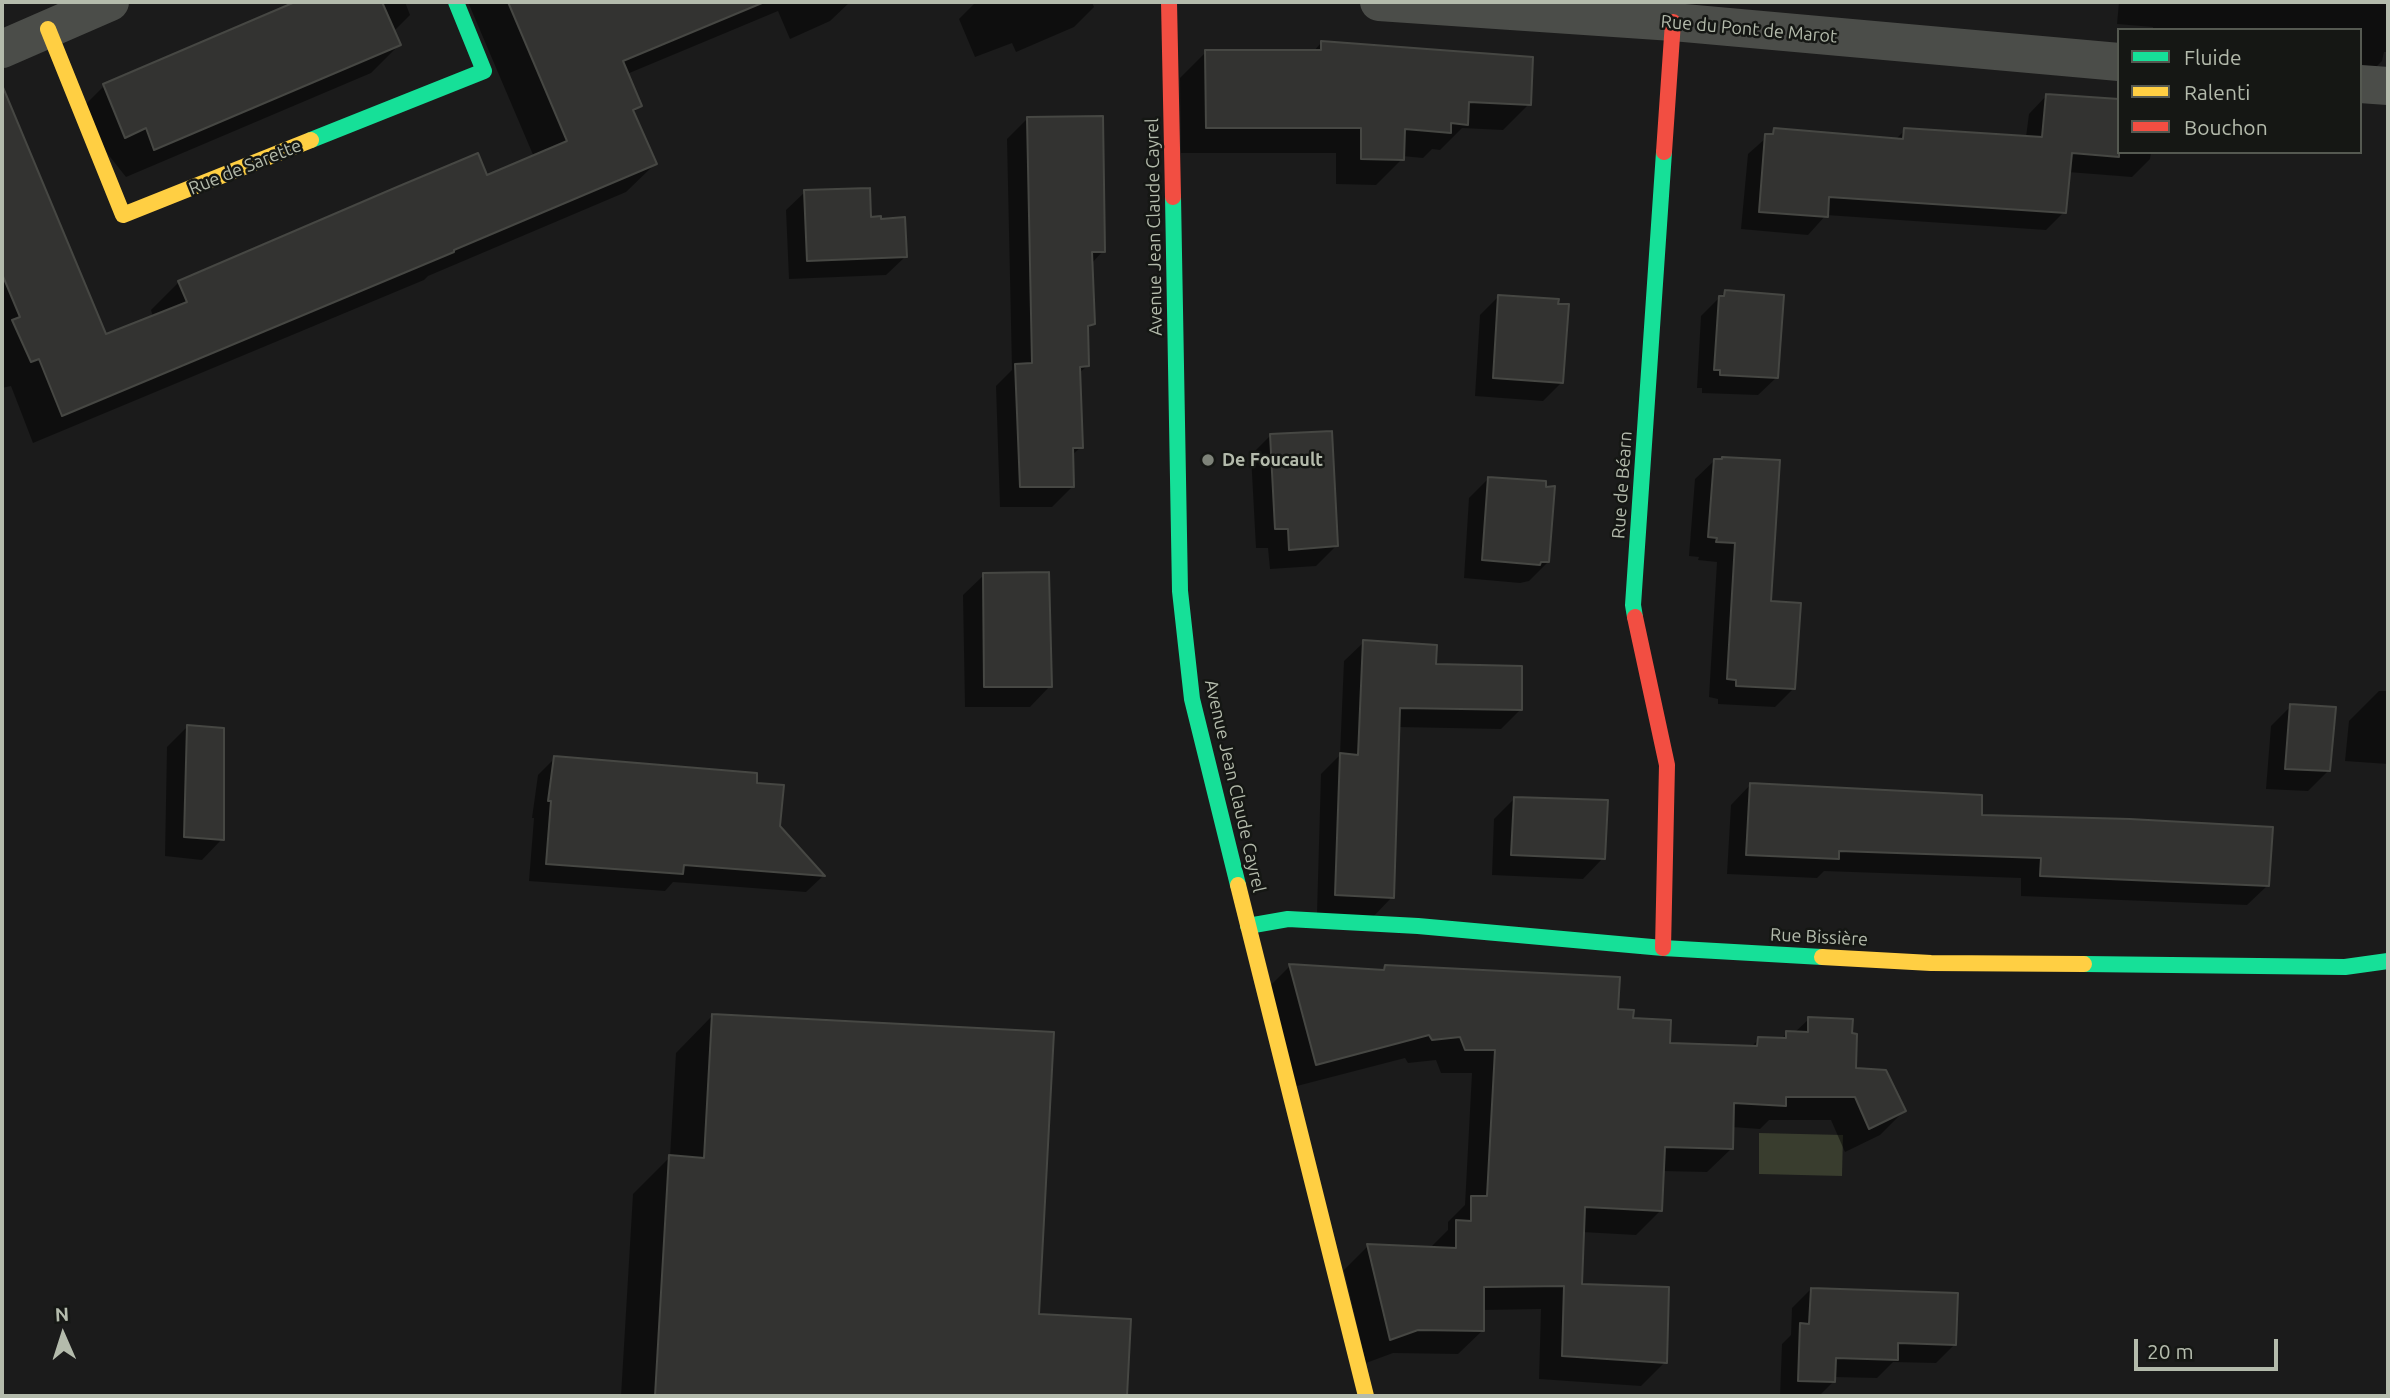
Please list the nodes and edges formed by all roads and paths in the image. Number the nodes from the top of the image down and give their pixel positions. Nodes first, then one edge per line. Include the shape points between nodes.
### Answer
1 (110, 2) edge
2 (456, 2) edge
3 (1169, 2) edge
4 (1379, 2) edge
5 (1735, 15) edge
6 (1673, 22) junction
7 (48, 29) junction
8 (2, 49) edge
9 (2117, 62) edge
10 (2362, 84) edge
11 (2388, 86) edge
12 (1248, 926) junction
13 (1663, 948) junction
14 (2388, 961) edge
15 (1366, 1396) edge

1 - 7 street
2 - 7 street, Rue de Sarette via 484,71 123,215
3 - 12 street, Avenue Jean Claude Cayrel via 1180,592 1192,699
4 - 6 street, Rue du Pont de Marot
5 - 6 street, Rue du Pont de Marot
5 - 9 street, Rue du Pont de Marot
6 - 13 street, Rue de Béarn via 1633,605 1667,765
7 - 8 street
10 - 11 street
12 - 13 street, Rue Bissière via 1288,919
12 - 15 street, Avenue Jean Claude Cayrel
13 - 14 street, Rue Bissière via 1931,963 2345,968

